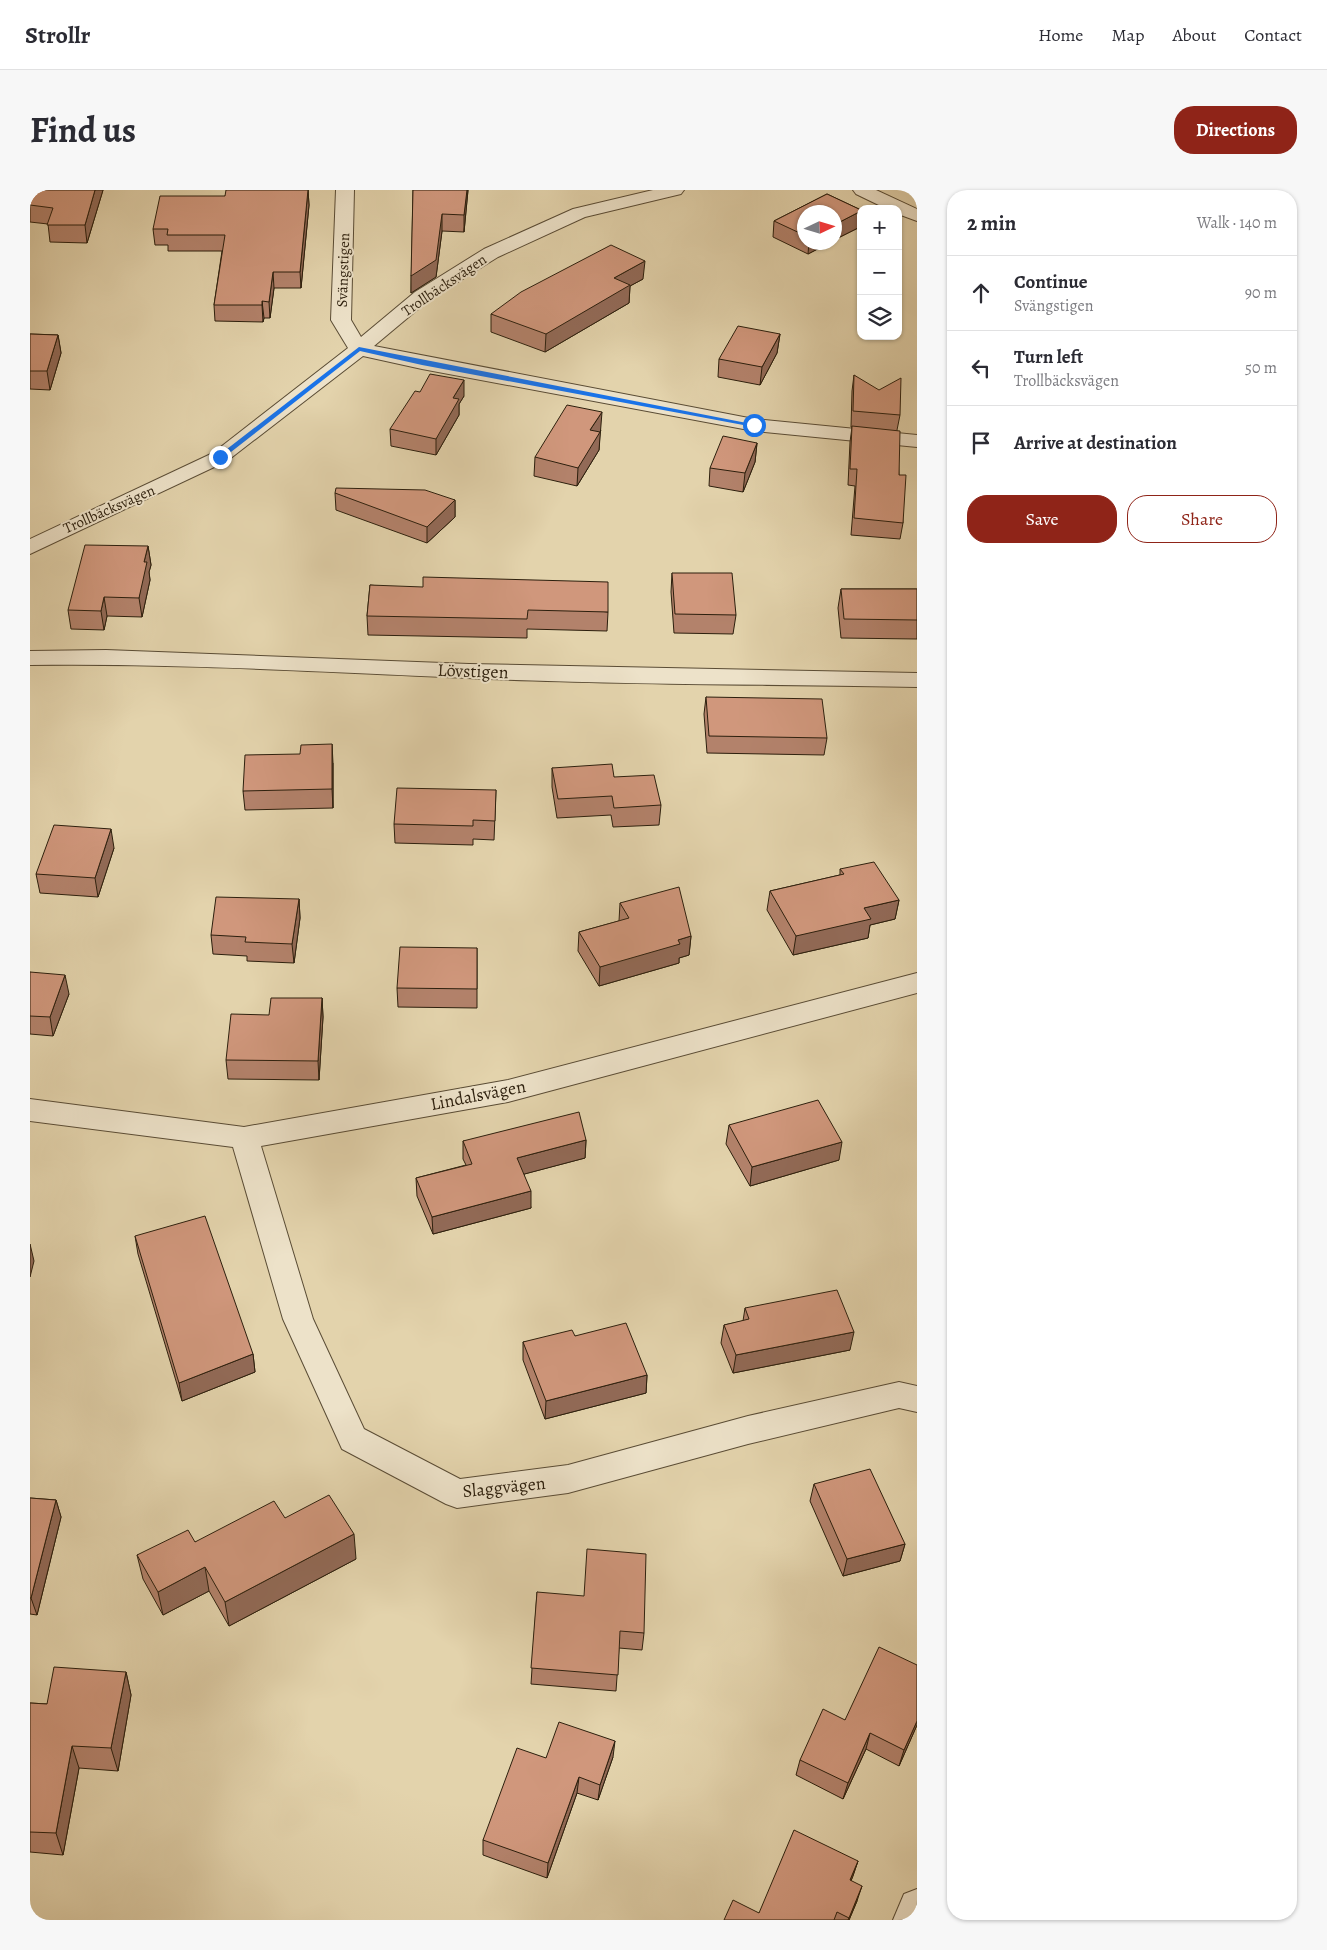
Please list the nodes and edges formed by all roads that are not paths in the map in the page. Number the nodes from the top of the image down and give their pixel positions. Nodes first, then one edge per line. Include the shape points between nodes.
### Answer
1 (345, 190) edge
2 (674, 190) edge
3 (862, 190) edge
4 (917, 216) edge
5 (359, 349) junction
6 (917, 441) edge
7 (30, 546) edge
8 (30, 658) edge
9 (917, 680) edge
10 (917, 982) edge
11 (30, 1110) edge
12 (244, 1138) junction
13 (917, 1399) edge
14 (917, 1907) edge
15 (912, 1920) edge

1 - 5 street, Svängstigen via 342,320
2 - 5 street, Trollbäcksvägen via 579,213 491,253 422,296
3 - 4 street
5 - 6 street via 754,425
5 - 7 street, Trollbäcksvägen via 220,457
8 - 9 street, Lövstigen via 106,657 469,671
10 - 12 street, Lindalsvägen via 508,1091
11 - 12 street, Lindalsvägen
12 - 13 street, Slaggvägen via 298,1319 353,1439 457,1494 568,1479 748,1430 899,1395
14 - 15 street

